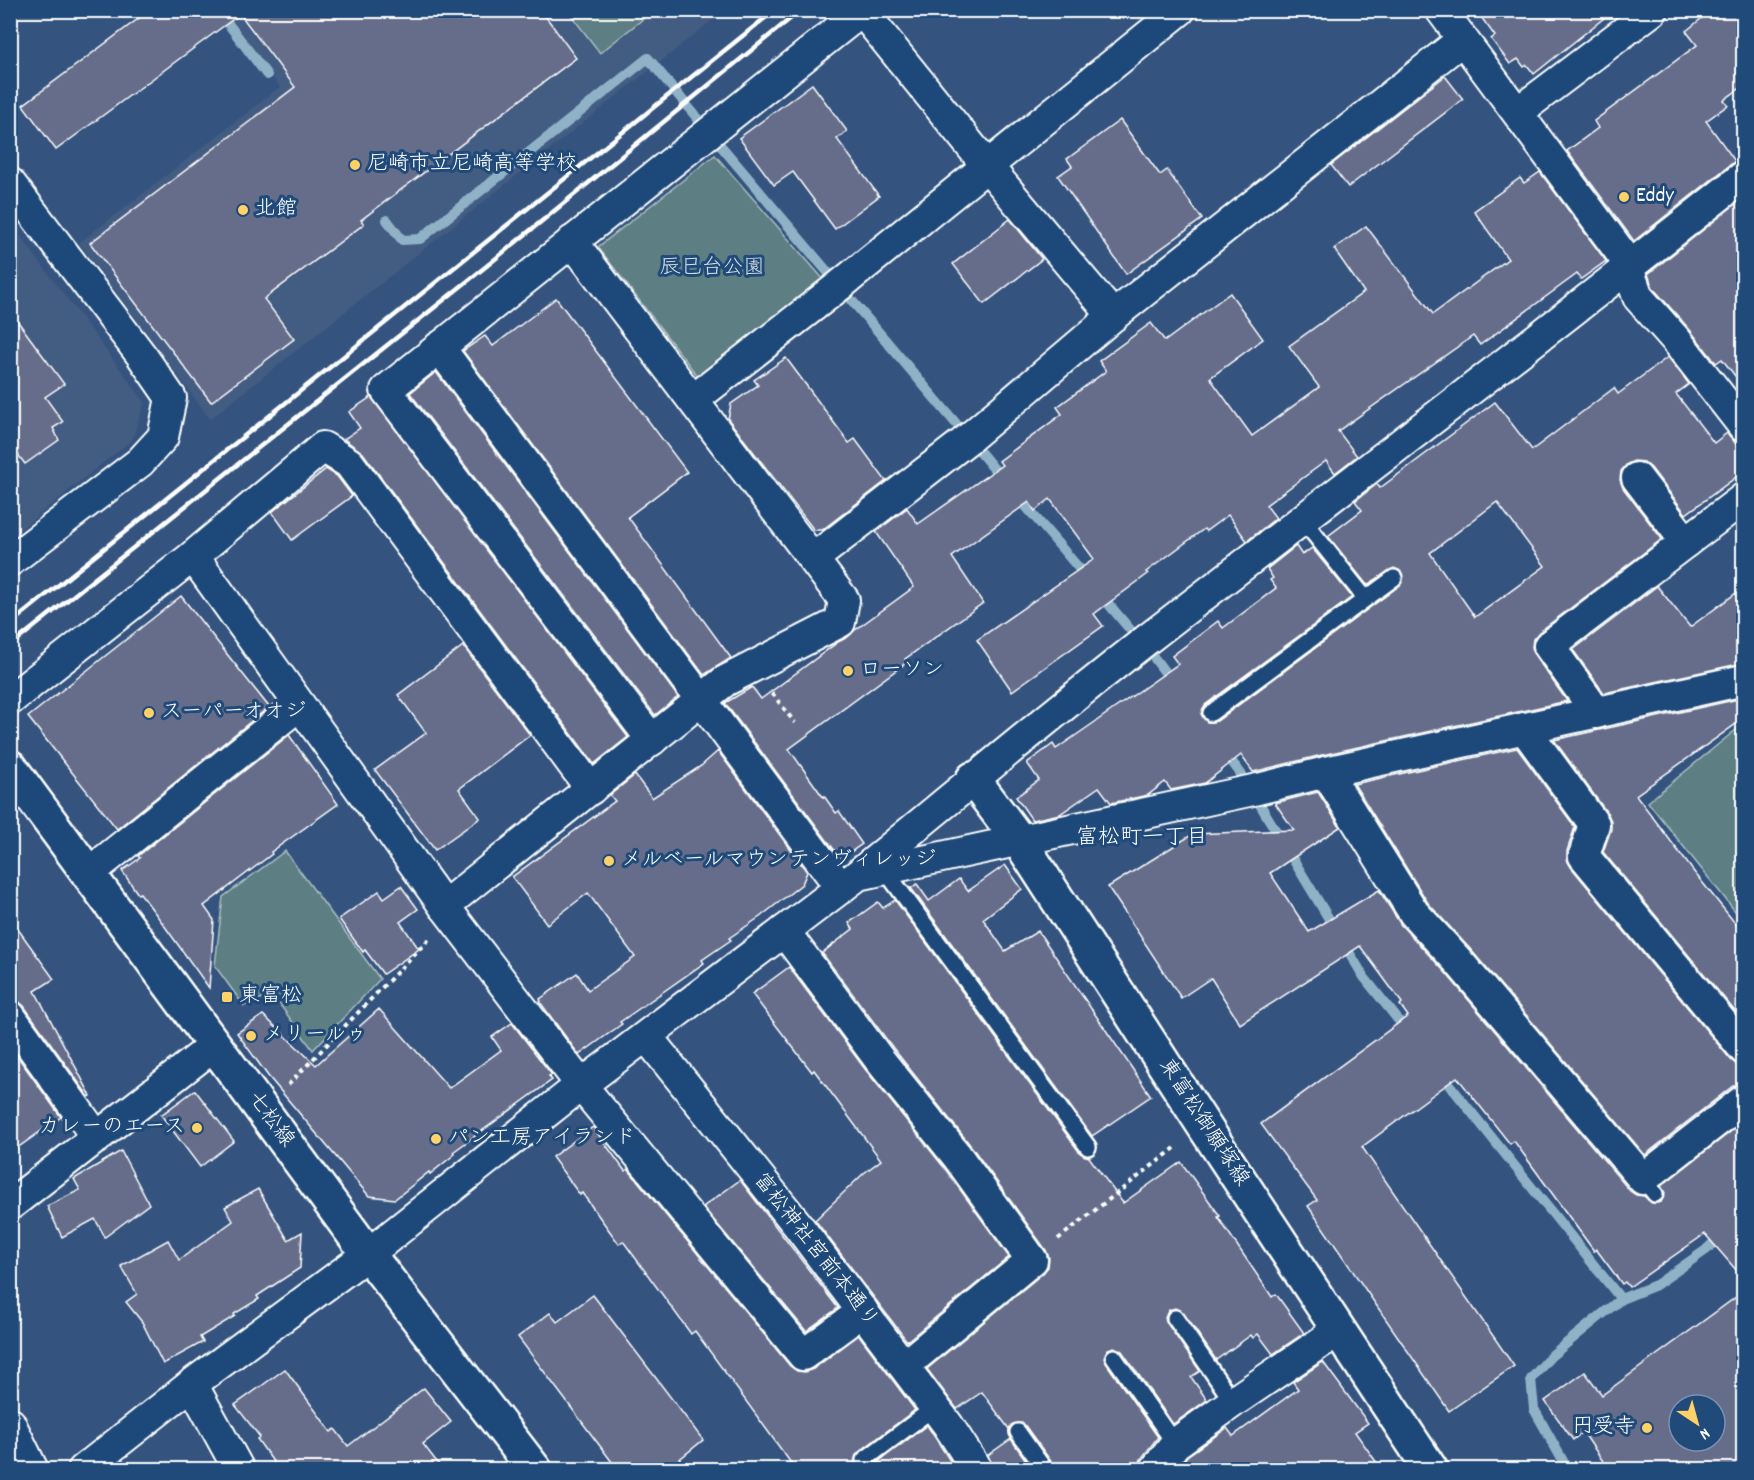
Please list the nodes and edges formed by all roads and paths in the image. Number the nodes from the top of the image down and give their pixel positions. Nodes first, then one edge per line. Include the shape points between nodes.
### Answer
1 (1180, 10) edge
2 (1441, 10) edge
3 (1653, 10) edge
4 (862, 11) edge
5 (1462, 40) junction
6 (1518, 112) junction
7 (988, 167) junction
8 (1743, 176) edge
9 (10, 183) edge
10 (572, 241) junction
11 (1628, 268) junction
12 (1113, 316) junction
13 (439, 347) junction
14 (693, 400) junction
15 (1743, 427) edge
16 (1636, 478) dead end
17 (1743, 498) edge
18 (1303, 520) junction
19 (1686, 542) junction
20 (193, 556) junction
21 (813, 559) junction
22 (10, 561) edge
23 (1394, 578) dead end
24 (1365, 598) junction
25 (1743, 681) edge
26 (702, 699) junction
27 (10, 700) edge
28 (299, 705) junction
29 (1211, 712) dead end
30 (1597, 713) junction
31 (1524, 728) junction
32 (652, 740) junction
33 (10, 767) edge
34 (1326, 772) junction
35 (973, 779) junction
36 (591, 789) junction
37 (1019, 840) junction
38 (89, 873) junction
39 (861, 878) junction
40 (444, 906) junction
41 (784, 931) junction
42 (10, 1016) edge
43 (646, 1037) junction
44 (215, 1046) junction
45 (1743, 1049) edge
46 (581, 1085) junction
47 (1743, 1100) edge
48 (263, 1111) junction
49 (1204, 1126) junction
50 (97, 1138) junction
51 (1088, 1147) dead end
52 (10, 1204) edge
53 (368, 1254) junction
54 (1032, 1260) junction
55 (863, 1311) junction
56 (1175, 1318) dead end
57 (1339, 1330) junction
58 (1114, 1357) dead end
59 (904, 1366) junction
60 (192, 1384) junction
61 (1233, 1402) junction
62 (935, 1407) junction
63 (10, 1423) edge
64 (1018, 1432) dead end
65 (1175, 1444) junction
66 (864, 1460) dead end
67 (33, 1470) edge
68 (83, 1470) edge
69 (240, 1470) edge
70 (535, 1470) edge
71 (977, 1470) edge
72 (1044, 1470) edge
73 (1155, 1470) edge
74 (1431, 1470) edge

1 - 7 street
2 - 5 street
3 - 6 street
4 - 7 street
4 - 10 street
5 - 6 street
5 - 12 street
6 - 11 street via 1624,257
7 - 12 street
7 - 14 street
8 - 11 street
9 - 22 street via 171,398 163,437 140,462
10 - 13 street
10 - 14 street
11 - 15 street via 1638,297
11 - 18 street
12 - 21 street via 968,439
13 - 26 street
13 - 32 street via 386,390
14 - 21 street
16 - 19 street
17 - 19 street
18 - 24 lane
18 - 35 street
19 - 30 street via 1549,645
20 - 27 street
20 - 28 street
20 - 36 street via 323,447 348,463
21 - 26 street via 844,600 840,622 725,681
23 - 24 lane
24 - 29 lane
25 - 30 street
26 - 32 street
26 - 39 street
28 - 38 street
28 - 40 street
30 - 31 street
31 - 34 street
31 - 45 street via 1594,824 1584,856
32 - 36 street
33 - 38 street, 七松線
34 - 37 street
34 - 47 street via 1414,913 1649,1187
35 - 37 street, 東富松御願塚線
35 - 39 street
36 - 40 street
37 - 39 street
37 - 49 street, 東富松御願塚線
38 - 44 street, 七松線
39 - 41 street
39 - 51 lane
40 - 46 street
40 - 48 path via 444,924
41 - 43 street
41 - 54 street
42 - 50 street
43 - 46 street
43 - 55 street, 富松神社宮前本通り
44 - 48 street, 七松線
44 - 50 street
46 - 53 street
46 - 55 street via 803,1355
48 - 53 street, 七松線
49 - 54 path
49 - 57 street, 東富松御願塚線
50 - 52 street
53 - 60 street
53 - 70 street, 七松線
54 - 59 street
55 - 59 street, 富松神社宮前本通り
56 - 61 lane
57 - 61 street
57 - 74 street, 東富松御願塚線
58 - 65 lane
59 - 62 street, 富松神社宮前本通り
60 - 68 street
60 - 69 street
61 - 65 street
62 - 66 lane
62 - 71 street, 富松神社宮前本通り
63 - 67 street
64 - 72 lane
65 - 73 street

